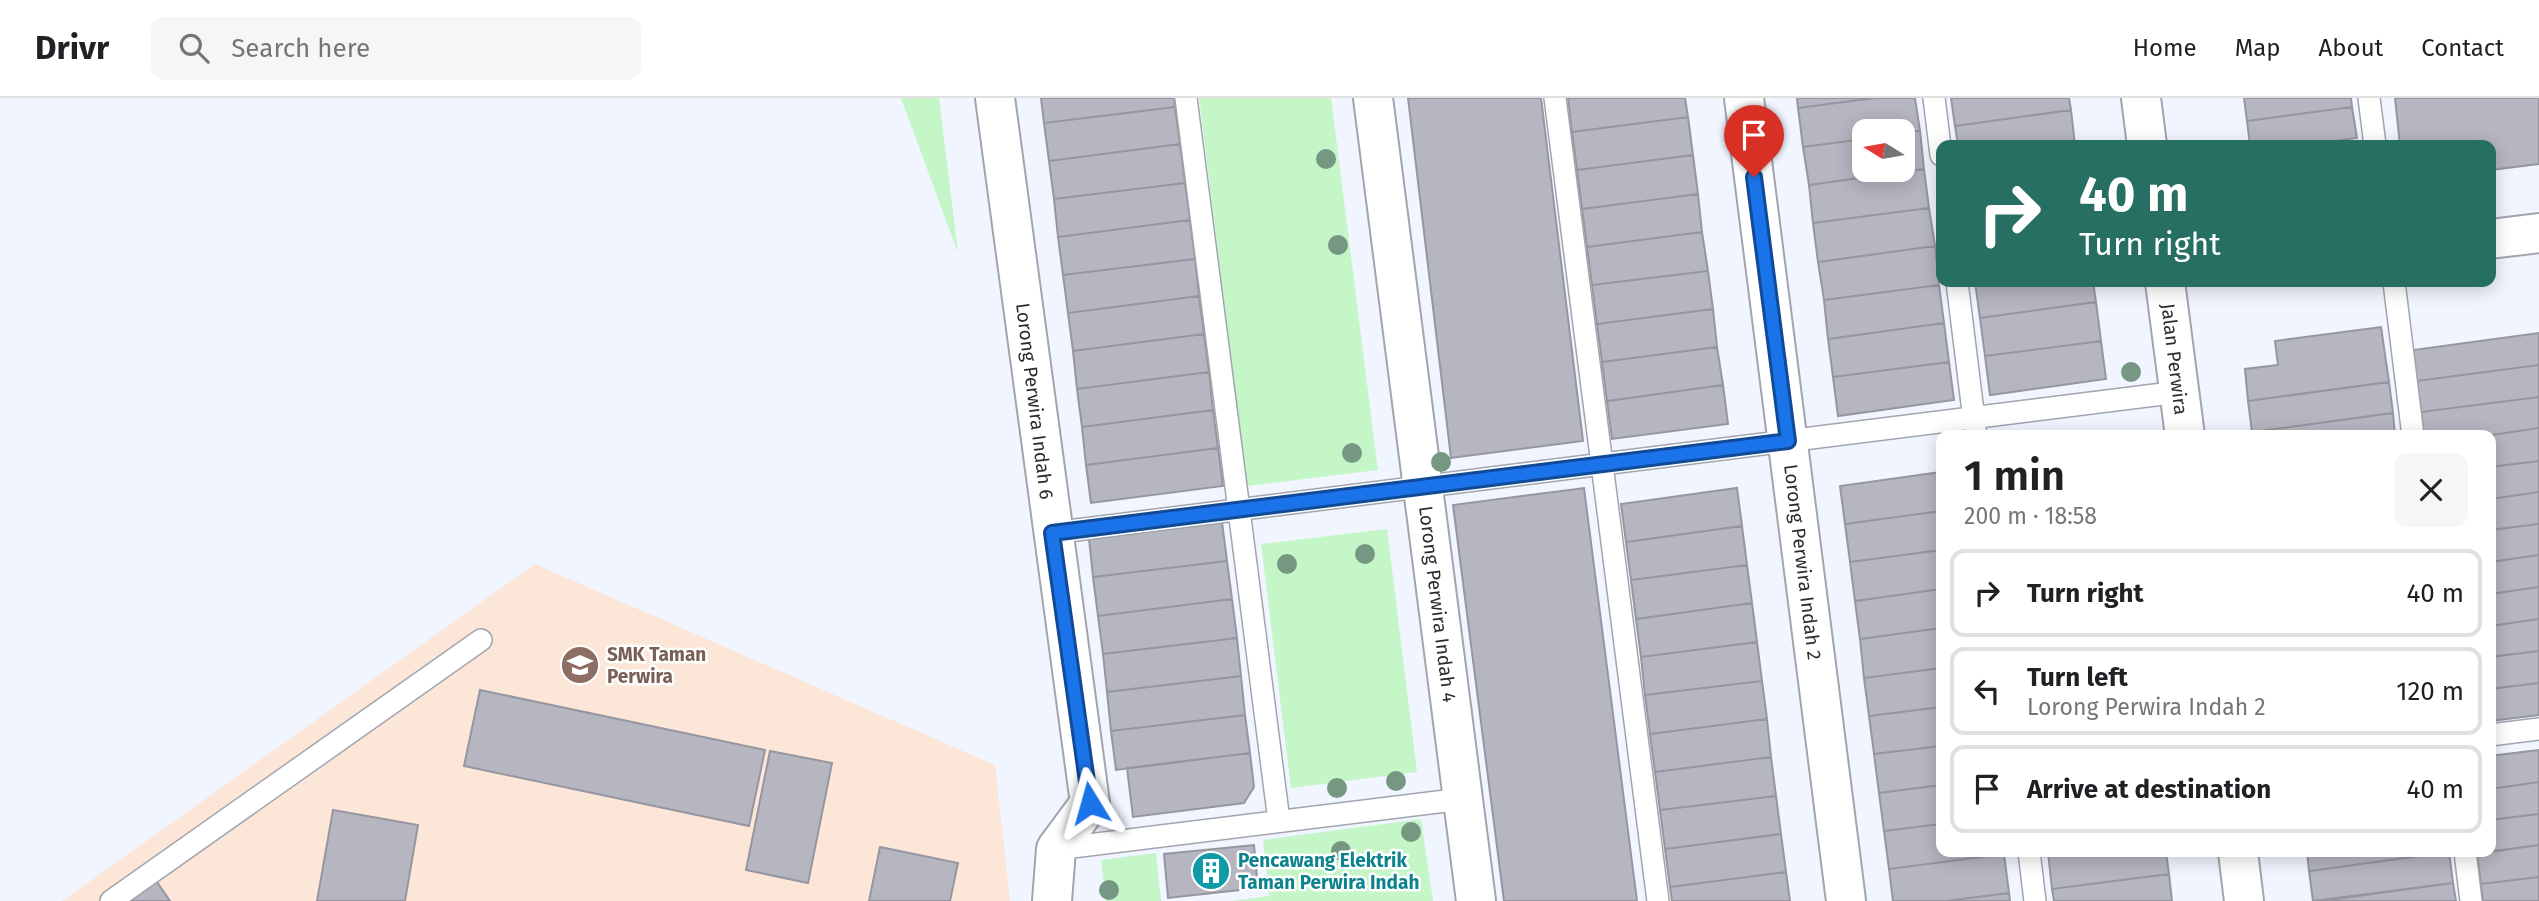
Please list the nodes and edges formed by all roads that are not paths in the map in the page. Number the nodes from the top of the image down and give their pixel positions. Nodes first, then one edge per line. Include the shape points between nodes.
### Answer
1 (995, 98) edge
2 (1186, 98) edge
3 (1373, 98) edge
4 (1555, 98) edge
5 (1744, 98) edge
6 (1934, 98) edge
7 (2141, 98) edge
8 (2369, 98) edge
9 (1939, 140) edge
10 (2146, 140) edge
11 (2374, 140) edge
12 (2539, 233) edge
13 (2496, 238) edge
14 (1958, 287) edge
15 (2169, 287) edge
16 (2395, 287) edge
17 (2179, 392) junction
18 (1975, 427) edge
19 (2184, 430) edge
20 (2412, 430) edge
21 (1788, 441) junction
22 (1602, 465) junction
23 (1423, 486) junction
24 (1239, 510) junction
25 (1052, 533) junction
26 (481, 640) dead end
27 (2539, 729) edge
28 (2496, 734) edge
29 (1462, 799) junction
30 (1279, 821) junction
31 (1056, 849) junction
32 (2030, 857) edge
33 (2239, 857) edge
34 (2466, 857) edge
35 (111, 901) edge
36 (1052, 901) edge
37 (1476, 901) edge
38 (1658, 901) edge
39 (1846, 901) edge
40 (2035, 901) edge
41 (2244, 901) edge
42 (2471, 901) edge

1 - 25 street, Lorong Perwira Indah 6
2 - 24 lane
3 - 23 street, Lorong Perwira Indah 4
4 - 22 lane
5 - 21 street, Lorong Perwira Indah 2
6 - 9 lane
7 - 10 street
8 - 11 lane
12 - 13 street
14 - 18 lane
15 - 17 street, Jalan Perwira
16 - 20 lane
17 - 18 lane
17 - 19 street, Jalan Perwira
18 - 21 lane
21 - 22 lane
21 - 39 street, Lorong Perwira Indah 2
22 - 23 lane
22 - 38 lane
23 - 24 lane
23 - 29 street, Lorong Perwira Indah 4
24 - 25 lane
24 - 30 lane
25 - 31 street, Lorong Perwira Indah 6 via 1090,803
26 - 35 lane
27 - 28 lane
29 - 30 lane
29 - 37 street, Lorong Perwira Indah 4
30 - 31 lane
31 - 36 street
32 - 40 lane
33 - 41 street
34 - 42 lane

